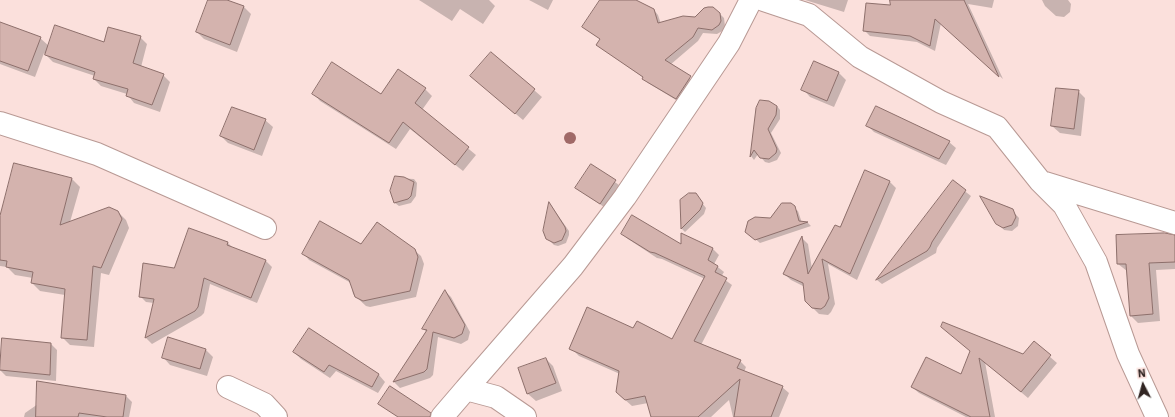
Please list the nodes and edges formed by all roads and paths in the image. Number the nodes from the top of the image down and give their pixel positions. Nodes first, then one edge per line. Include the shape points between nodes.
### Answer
1 (752, 0) edge
2 (764, 0) edge
3 (0, 123) edge
4 (1040, 181) junction
5 (1175, 223) edge
6 (265, 228) dead end
7 (228, 387) dead end
8 (466, 389) junction
9 (276, 417) edge
10 (442, 417) edge
11 (525, 417) edge
12 (1157, 417) edge

1 - 8 street via 729,43 625,197 573,266
2 - 4 street via 809,15 860,57 941,102 997,127
3 - 6 street via 97,154
4 - 5 street
4 - 12 street via 1064,205 1096,262 1128,354
7 - 9 street via 264,404
8 - 10 street
8 - 11 street via 496,397

